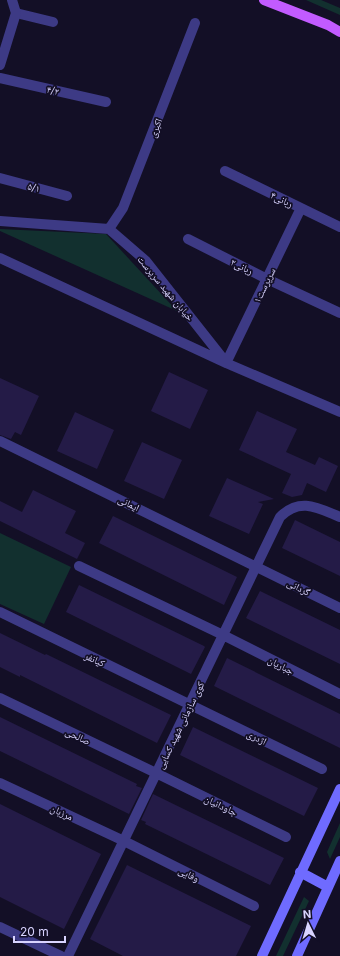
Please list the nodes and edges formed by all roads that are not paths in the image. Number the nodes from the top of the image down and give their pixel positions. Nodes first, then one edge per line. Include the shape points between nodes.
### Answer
1 (12, 0) edge
2 (264, 0) edge
3 (16, 14) junction
4 (53, 22) dead end
5 (195, 24) dead end
6 (340, 32) edge
7 (0, 65) edge
8 (0, 78) edge
9 (106, 102) dead end
10 (225, 171) dead end
11 (0, 178) edge
12 (67, 196) dead end
13 (301, 208) junction
14 (0, 221) edge
15 (340, 227) edge
16 (109, 229) junction
17 (188, 239) dead end
18 (0, 258) edge
19 (267, 279) junction
20 (340, 313) edge
21 (226, 363) junction
22 (340, 412) edge
23 (0, 441) edge
24 (340, 518) edge
25 (80, 566) dead end
26 (257, 566) junction
27 (340, 608) edge
28 (0, 612) edge
29 (223, 635) junction
30 (340, 694) edge
31 (0, 698) edge
32 (191, 704) junction
33 (322, 769) dead end
34 (156, 773) junction
35 (0, 783) edge
36 (340, 789) edge
37 (286, 837) dead end
38 (124, 841) junction
39 (340, 861) edge
40 (300, 872) junction
41 (328, 887) junction
42 (254, 906) dead end
43 (0, 927) edge
44 (61, 956) edge
45 (68, 956) edge
46 (262, 956) edge
47 (297, 956) edge

1 - 3 street
2 - 6 main road
3 - 4 street
3 - 7 street
5 - 16 street, اکبری via 123,208
8 - 9 street, ۴/۲
10 - 13 street, ربانی۴
11 - 12 street, ۵/۱
13 - 15 street, ربانی۴
13 - 19 street, سرپرست۱
14 - 16 street
16 - 21 street, خیابان شهید سرپرست via 146,261
17 - 19 street, ربانی۲
18 - 21 street, خیابان شهید سرپرست
19 - 20 street, ربانی۲
19 - 21 street, سرپرست۱
21 - 22 street, خیابان شهید سرپرست
23 - 26 street, ایمانی
24 - 26 street, کوی سازمانی شهید کسایی via 319,508 303,505 288,509 280,517
25 - 29 street, جباریان
26 - 27 street, گردانی
26 - 29 street, کوی سازمانی شهید کسایی
28 - 32 street, کیانفر
29 - 30 street, جباریان
29 - 32 street, کوی سازمانی شهید کسایی
31 - 34 street, صالحی
32 - 33 street, اژدری
32 - 34 street, کوی سازمانی شهید کسایی
34 - 37 street, جاودانیان
34 - 38 street, کوی سازمانی شهید کسایی
35 - 38 street, مرزبان
36 - 40 main road
38 - 42 street, وفایی
38 - 45 street, کوی سازمانی شهید کسایی
39 - 41 main road
40 - 41 main road
40 - 46 main road
41 - 47 main road
43 - 44 street

